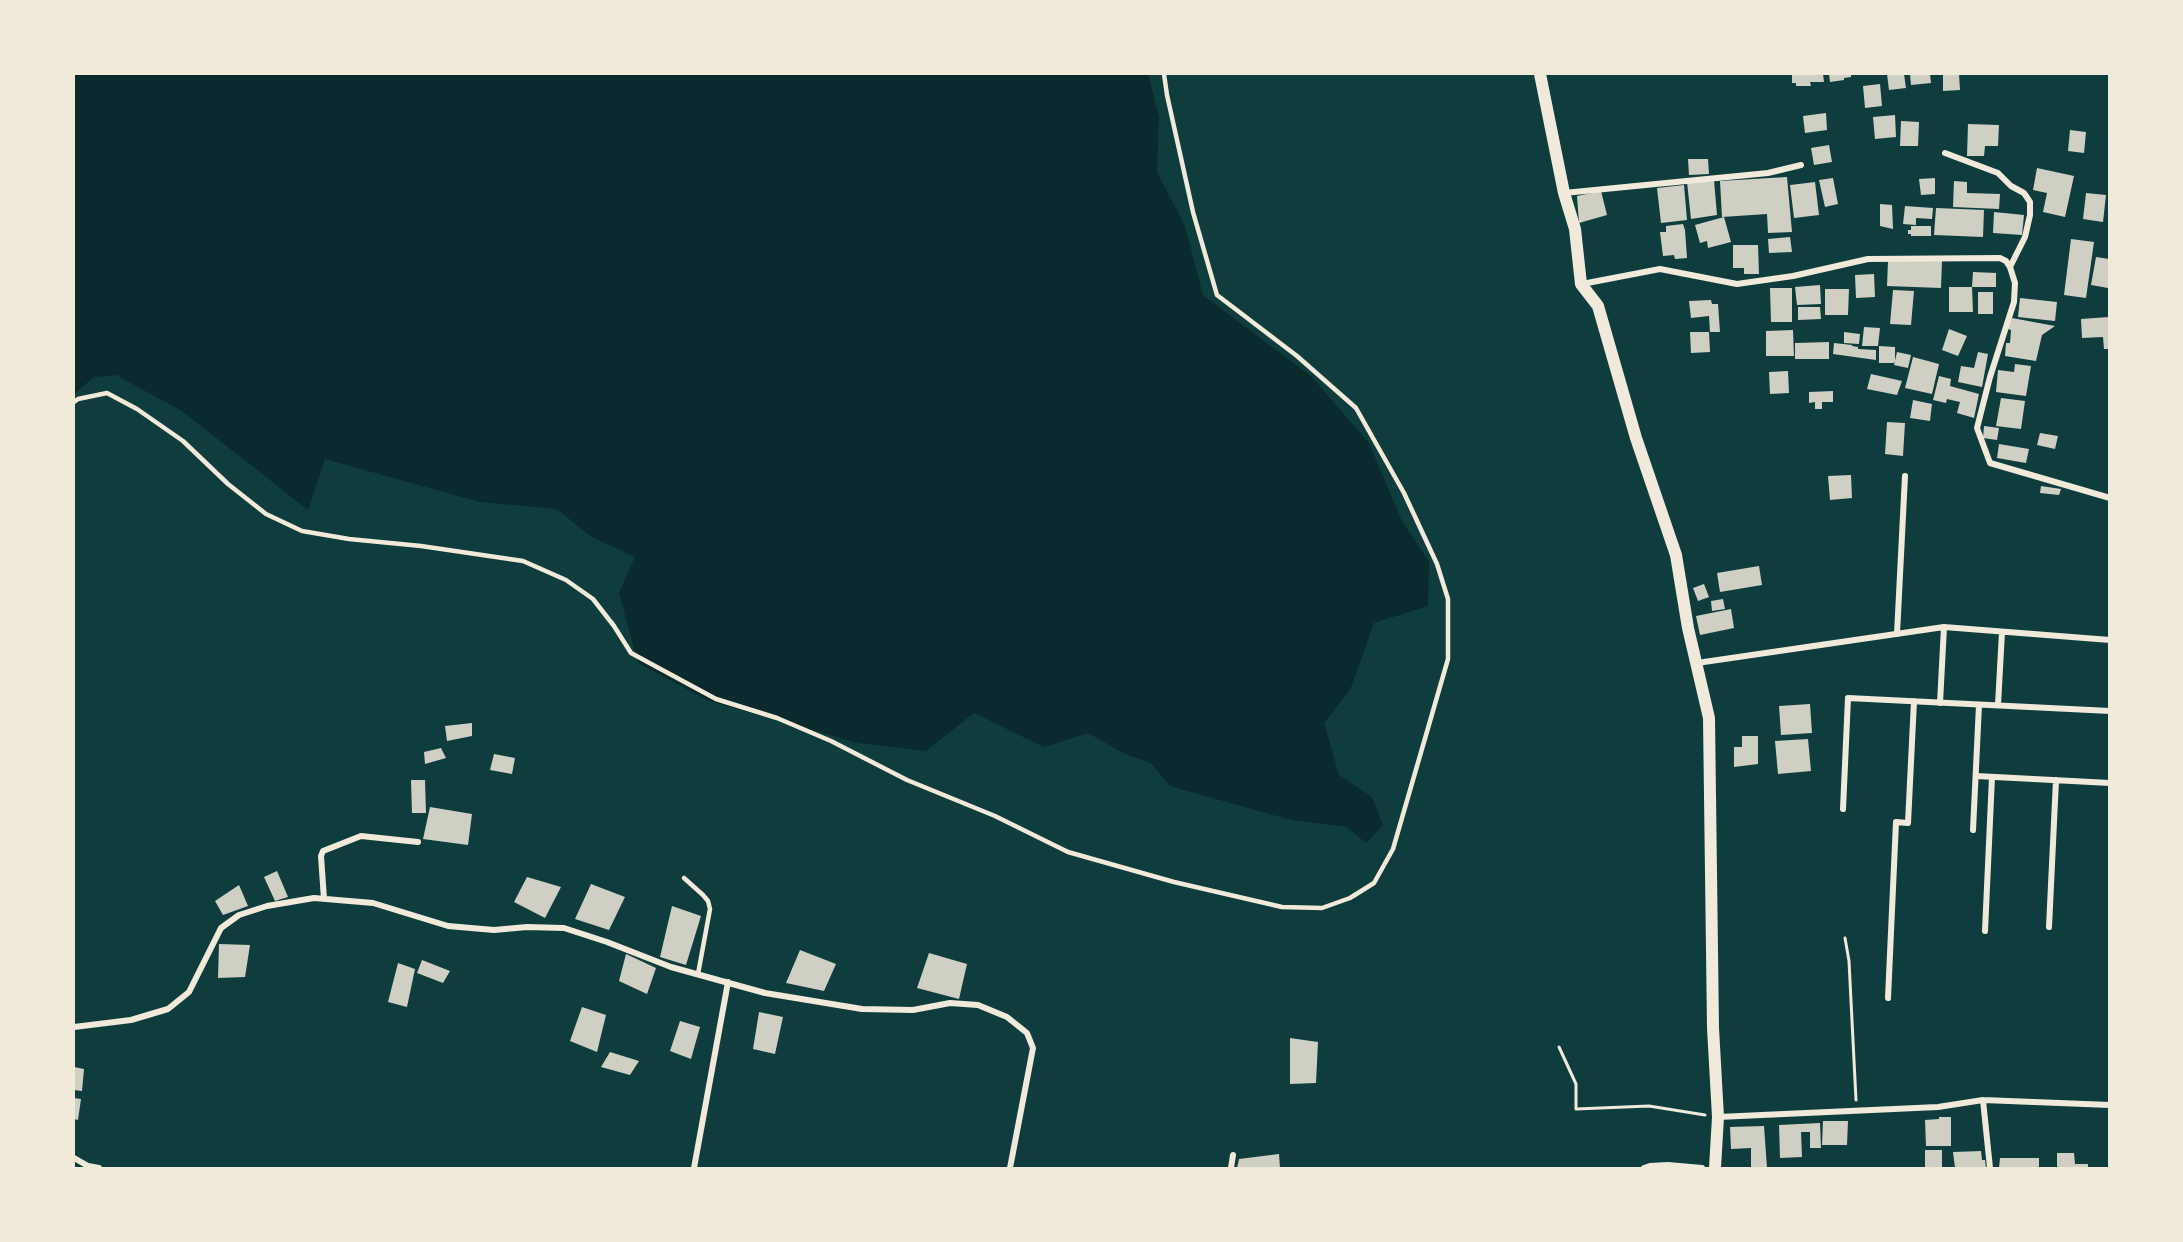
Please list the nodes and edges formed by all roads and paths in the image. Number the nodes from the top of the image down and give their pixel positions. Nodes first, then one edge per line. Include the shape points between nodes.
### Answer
1 (1164, 74) edge
2 (1540, 74) edge
3 (1945, 153) dead end
4 (1801, 165) dead end
5 (1564, 193) junction
6 (2010, 267) junction
7 (1581, 284) junction
8 (74, 402) edge
9 (1905, 476) dead end
10 (2109, 498) edge
11 (1944, 627) junction
12 (2002, 632) junction
13 (1898, 634) junction
14 (2109, 640) edge
15 (1696, 663) junction
16 (1914, 701) junction
17 (1940, 703) junction
18 (1979, 705) junction
19 (1998, 705) junction
20 (2109, 711) edge
21 (1976, 776) junction
22 (1992, 777) junction
23 (2056, 780) junction
24 (2109, 783) edge
25 (1842, 809) dead end
26 (1973, 830) dead end
27 (418, 842) dead end
28 (684, 878) dead end
29 (324, 899) junction
30 (2049, 927) dead end
31 (1984, 931) dead end
32 (1845, 938) dead end
33 (698, 974) junction
34 (728, 982) junction
35 (1888, 998) dead end
36 (74, 1027) edge
37 (1559, 1047) dead end
38 (1983, 1100) junction
39 (2109, 1105) edge
40 (1856, 1111) junction
41 (1718, 1117) junction
42 (1233, 1155) dead end
43 (74, 1158) edge
44 (99, 1168) edge
45 (693, 1168) edge
46 (1010, 1168) edge
47 (1231, 1168) edge
48 (1644, 1168) edge
49 (1702, 1168) edge
50 (1715, 1168) edge
51 (1990, 1168) edge

1 - 8 lane via 1193,212 1217,295 1298,356 1356,408 1404,493 1449,599 1448,658 1393,849 1374,883 1350,898 1322,908 1282,907 1068,852 995,816 907,780 831,741 777,718 716,699 631,653 593,599 566,580 523,561 302,531 266,514 183,441 137,409 107,393
2 - 5 main road
3 - 6 street via 1998,173 2030,202 2025,237
4 - 5 street via 1768,173
5 - 7 main road via 1575,229
6 - 7 street via 2000,258 1868,259 1737,284 1660,269
6 - 10 street via 2015,283 2014,302 1977,428 1990,463
7 - 15 main road via 1598,306 1636,438 1676,555
9 - 13 street
11 - 12 street
11 - 13 street
11 - 17 street
12 - 14 street
12 - 19 street
13 - 15 street
15 - 41 main road via 1709,718
16 - 17 street
16 - 25 street via 1848,698
16 - 35 street via 1908,823 1896,822
17 - 18 street
18 - 19 street
18 - 21 street
19 - 20 street
21 - 22 street
21 - 26 street
22 - 23 street
22 - 31 street
23 - 24 street
23 - 30 street
27 - 29 street via 361,836 323,851
28 - 33 lane via 703,895 710,909
29 - 33 street via 374,903 448,926 494,930 564,928
29 - 36 street via 267,906 239,915 221,928 189,992 168,1009 131,1020
32 - 40 path
33 - 34 street
34 - 45 street
34 - 46 street via 765,993 861,1009 913,1010 950,1003 978,1005 1007,1017 1027,1033 1033,1048
37 - 41 path via 1576,1084 1576,1109 1649,1106
38 - 39 street
38 - 40 street via 1938,1107
38 - 51 street
40 - 41 street
41 - 50 main road
42 - 47 street
43 - 44 street
48 - 49 street

